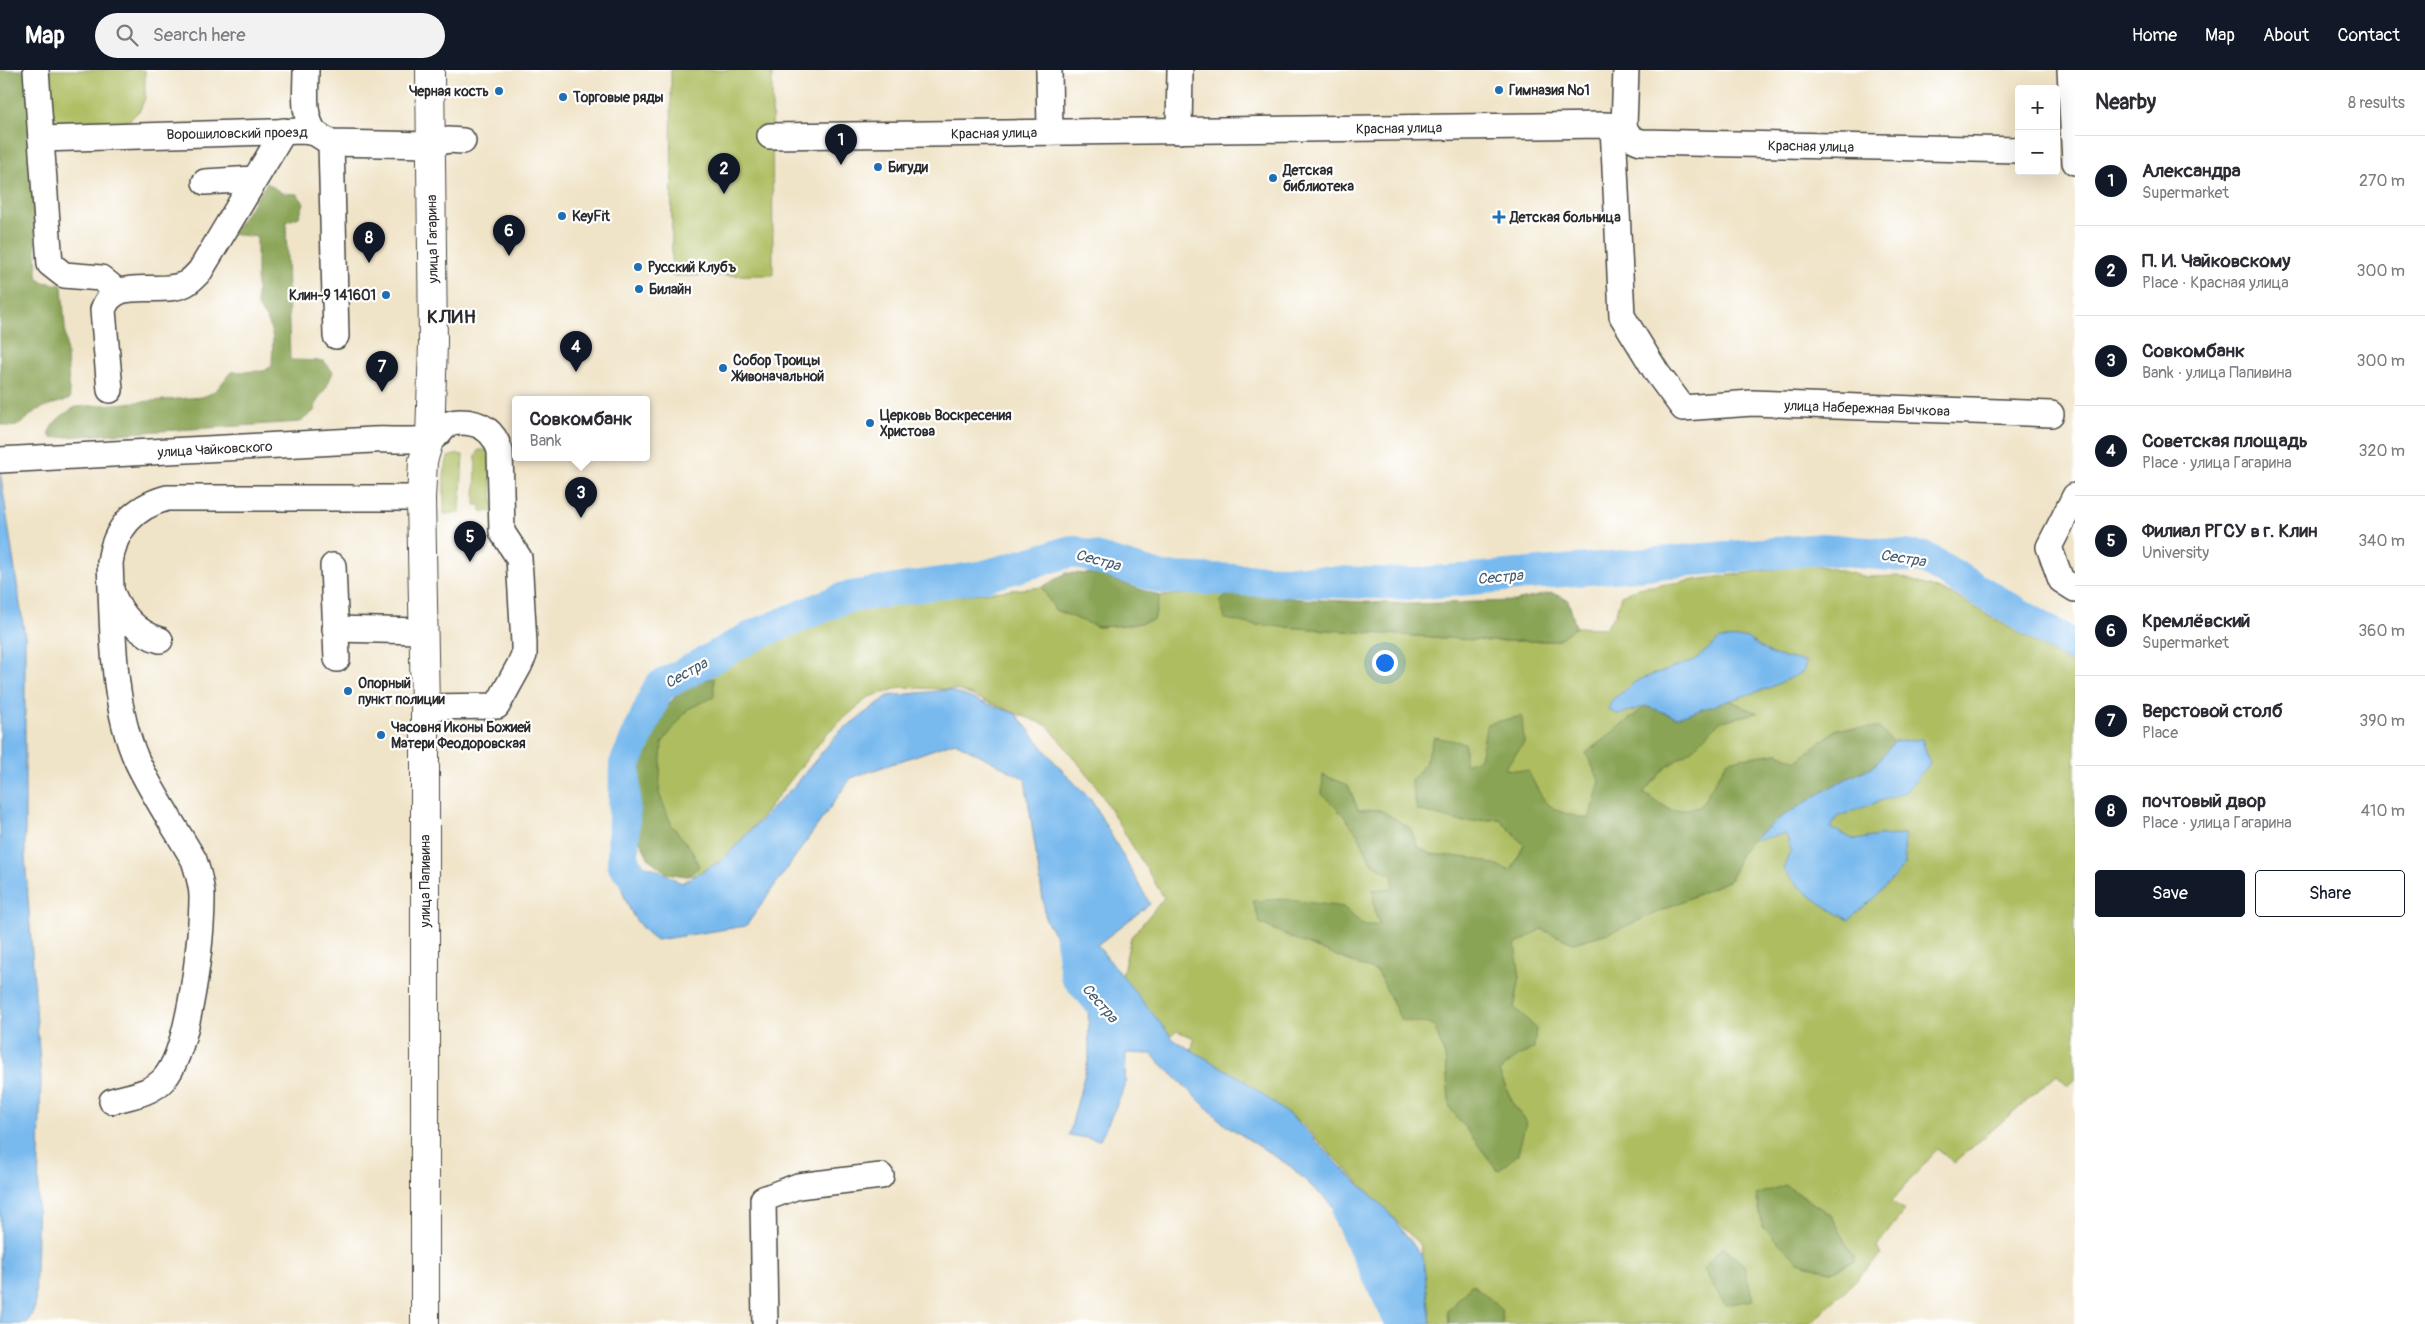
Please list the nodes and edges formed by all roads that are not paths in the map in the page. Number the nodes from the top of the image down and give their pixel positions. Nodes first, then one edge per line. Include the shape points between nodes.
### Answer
1 (36, 70) edge
2 (306, 70) edge
3 (430, 70) edge
4 (1049, 70) edge
5 (1180, 70) edge
6 (1626, 70) edge
7 (2070, 70) edge
8 (1618, 126) junction
9 (284, 131) junction
10 (1179, 131) junction
11 (1050, 132) junction
12 (770, 136) dead end
13 (323, 138) junction
14 (41, 139) junction
15 (463, 141) dead end
16 (431, 145) junction
17 (2015, 150) edge
18 (2070, 154) edge
19 (254, 179) junction
20 (204, 182) dead end
21 (117, 291) junction
22 (336, 336) dead end
23 (110, 390) dead end
24 (2051, 414) dead end
25 (430, 438) junction
26 (0, 460) edge
27 (2075, 496) edge
28 (421, 498) junction
29 (333, 566) dead end
30 (2075, 588) edge
31 (111, 592) junction
32 (335, 629) junction
33 (422, 631) junction
34 (160, 640) dead end
35 (336, 658) dead end
36 (426, 707) junction
37 (112, 1101) dead end
38 (881, 1176) dead end
39 (425, 1324) edge
40 (765, 1324) edge

1 - 14 street
2 - 13 street via 309,124
3 - 16 highway, улица Гагарина
4 - 11 street
5 - 10 street
6 - 8 street
7 - 18 street
8 - 10 street, Красная улица
8 - 17 street, Красная улица via 1633,140 1641,142
8 - 24 street, улица Набережная Бычкова via 1622,316 1683,408 1752,403
9 - 13 street, Ворошиловский проезд
9 - 14 street, Ворошиловский проезд
9 - 19 street
10 - 11 street, Красная улица
11 - 12 street, Красная улица
13 - 16 street, Ворошиловский проезд
13 - 22 street
14 - 21 street via 50,264 64,275 101,278
15 - 16 street, Ворошиловский проезд via 448,140
16 - 25 highway, улица Гагарина via 433,343
19 - 20 street
19 - 21 street via 193,278 178,286
21 - 23 street via 106,301 103,310
25 - 26 street, улица Чайковского
25 - 28 highway, улица Папивина via 423,461
25 - 36 street via 442,432 445,426 465,422 484,427 496,440 500,451 502,532 519,558 524,655 497,706
27 - 30 street via 2049,547 2061,580
28 - 31 street via 184,497 152,502 131,516 118,535 110,563
28 - 33 highway, улица Папивина
29 - 32 street
31 - 34 street via 132,623 151,638
31 - 37 street via 116,673 130,740 140,767 194,860 202,896 190,1010 174,1064 153,1089
32 - 33 street
32 - 35 street
33 - 36 highway, улица Папивина
36 - 39 highway, улица Папивина
38 - 40 street via 798,1186 763,1199

